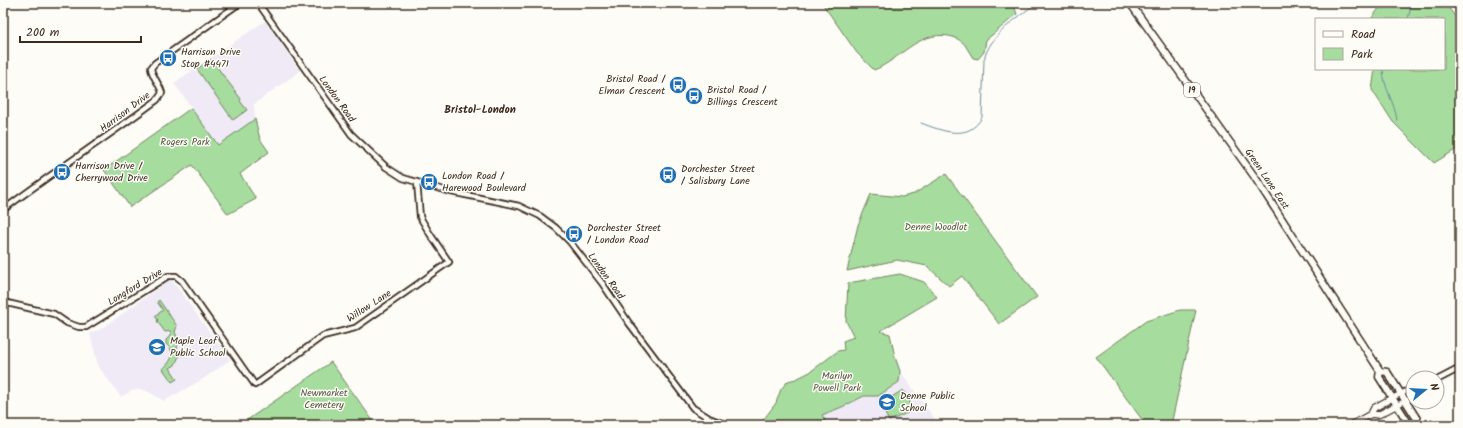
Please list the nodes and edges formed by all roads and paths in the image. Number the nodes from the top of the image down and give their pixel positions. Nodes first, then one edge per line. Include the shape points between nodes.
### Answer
1 (240, 3) edge
2 (258, 3) edge
3 (1130, 3) edge
4 (417, 182) junction
5 (3, 210) edge
6 (3, 302) edge
7 (1460, 368) edge
8 (1380, 371) junction
9 (1445, 376) edge
10 (255, 385) joint
11 (1405, 392) edge
12 (1400, 394) junction
13 (1392, 398) junction
14 (1405, 402) joint
15 (1397, 405) junction
16 (1410, 410) edge
17 (1371, 414) junction
18 (727, 425) edge
19 (1351, 425) edge
20 (1416, 425) edge

1 - 5 street, Harrison Drive via 154,63 151,68 152,74 162,93 157,100
2 - 4 street, London Road via 351,134 386,167 403,178
3 - 8 main road, Green Lane East / 19 via 1254,176
4 - 10 street, Willow Lane via 420,217 449,262 355,328 323,336
4 - 18 street, London Road via 519,206 540,216 556,228 602,283 693,408
6 - 10 street, Longford Drive via 54,314 79,328 86,327 168,276 176,276
7 - 9 street
8 - 12 main road, Green Lane East / 19 via 1387,372
8 - 13 main road, Green Lane East / 19 via 1380,376
11 - 12 street
12 - 13 street
12 - 14 main road, Green Lane East / 19
13 - 15 main road, Green Lane East / 19
13 - 17 main road via 1374,408
14 - 15 street
15 - 17 main road via 1378,415
15 - 20 main road, Green Lane East / 19 via 1409,424
16 - 20 main road, Green Lane East / 19 via 1417,420
17 - 19 main road

